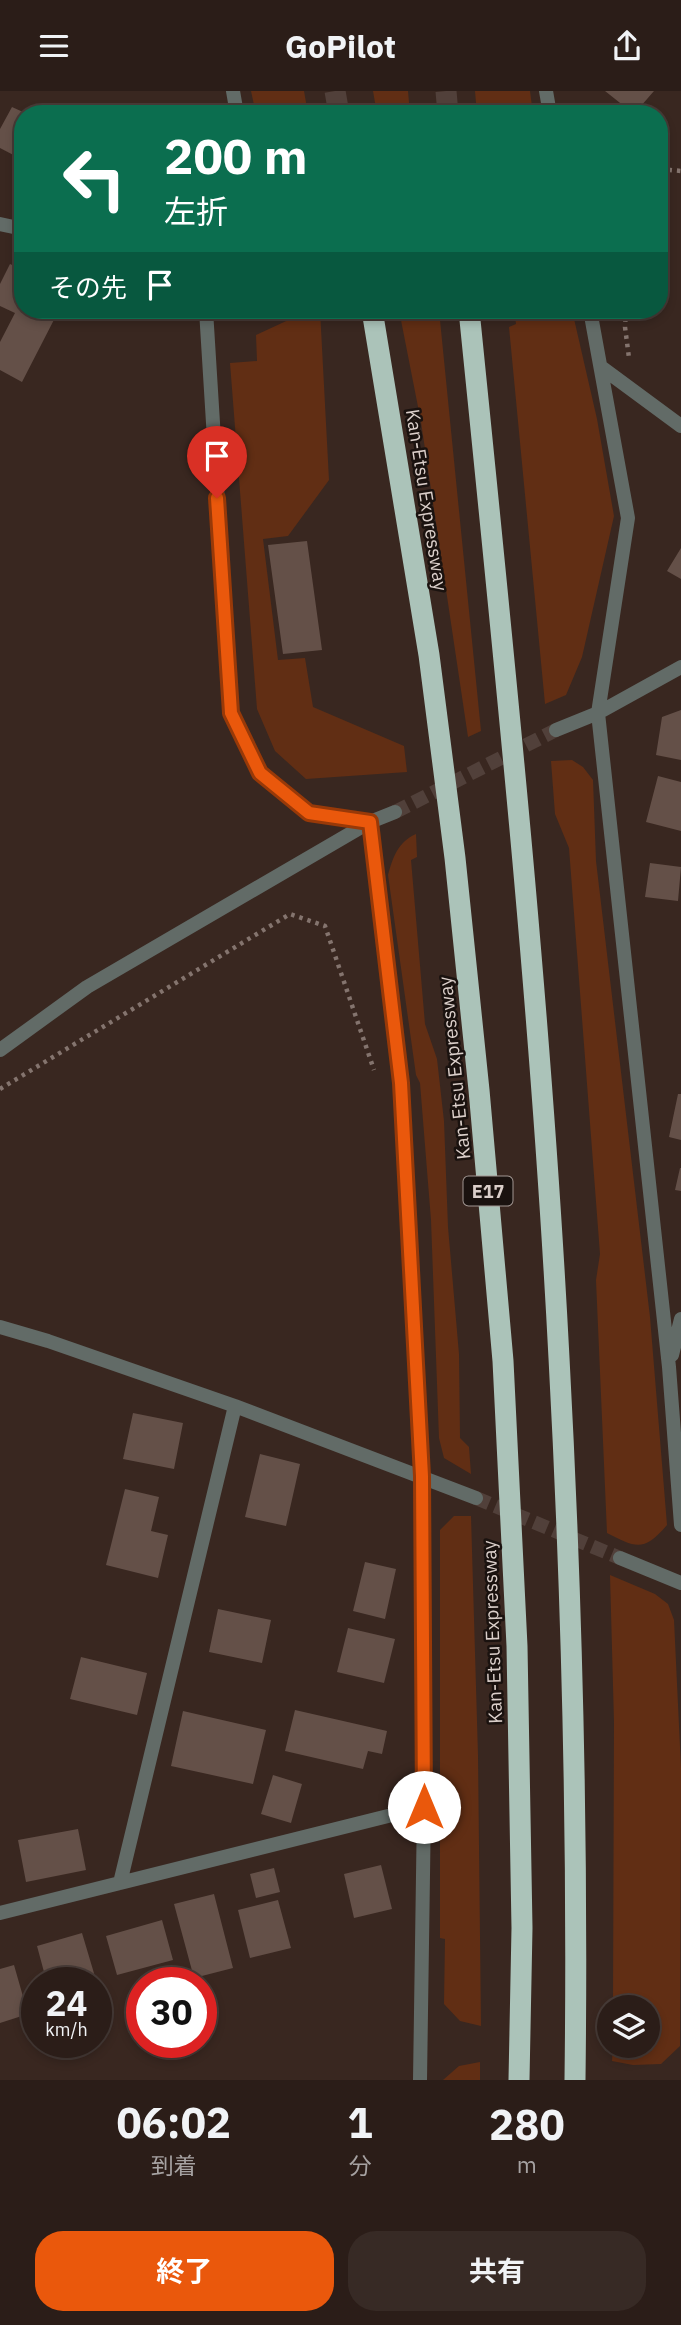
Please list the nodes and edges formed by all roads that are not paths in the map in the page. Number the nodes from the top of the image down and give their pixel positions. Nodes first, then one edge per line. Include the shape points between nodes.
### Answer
1 (207, 319) edge
2 (373, 319) edge
3 (470, 319) edge
4 (592, 319) edge
5 (601, 367) junction
6 (681, 426) edge
7 (681, 667) edge
8 (598, 713) junction
9 (556, 730) tunnel mouth
10 (395, 812) tunnel mouth
11 (370, 822) junction
12 (0, 1050) edge
13 (681, 1319) edge
14 (0, 1327) edge
15 (669, 1367) junction
16 (235, 1406) junction
17 (422, 1476) junction
18 (475, 1498) tunnel mouth
19 (681, 1525) edge
20 (620, 1558) tunnel mouth
21 (681, 1583) edge
22 (424, 1807) junction
23 (120, 1883) junction
24 (0, 1913) edge
25 (420, 2080) edge
26 (519, 2080) edge
27 (575, 2080) edge

1 - 11 street via 231,713 260,773 309,813
2 - 26 highway, Kan-Etsu Expressway / E17 via 429,655 451,831 480,1090 503,1361 517,1646 522,1928
3 - 27 highway via 518,814 559,1355 572,1643
4 - 5 street
5 - 6 street
5 - 8 street via 628,518
7 - 8 street
8 - 9 street
8 - 15 street
10 - 11 street
11 - 12 street via 88,987
11 - 17 street via 401,1083
13 - 15 street
14 - 16 street
15 - 19 street
16 - 17 street
16 - 23 street
17 - 18 street
17 - 22 street
20 - 21 street
22 - 23 street
22 - 25 street
23 - 24 street

